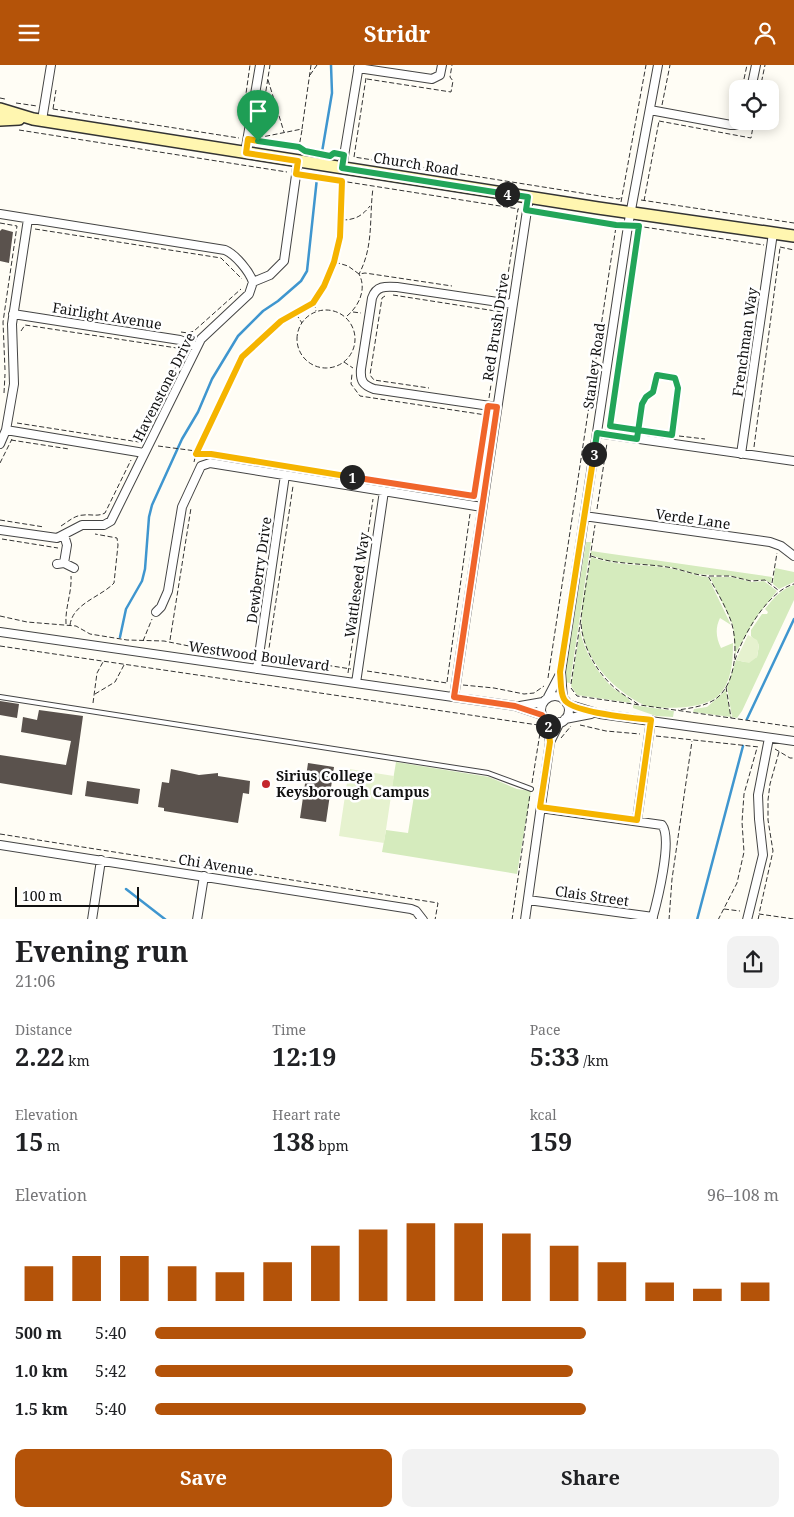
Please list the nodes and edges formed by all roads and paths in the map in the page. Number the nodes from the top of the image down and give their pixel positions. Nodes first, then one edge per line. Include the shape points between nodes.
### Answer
1 (51, 65) edge
2 (250, 65) edge
3 (270, 65) edge
4 (311, 65) edge
5 (317, 65) edge
6 (442, 65) edge
7 (646, 65) edge
8 (658, 65) edge
9 (670, 65) edge
10 (747, 65) edge
11 (756, 65) edge
12 (765, 65) edge
13 (358, 66) edge
14 (260, 67) edge
15 (368, 69) junction
16 (310, 75) junction
17 (268, 78) junction
18 (744, 80) dead end
19 (753, 80) edge
20 (762, 80) edge
21 (0, 98) edge
22 (9, 101) dead end
23 (15, 103) dead end
24 (44, 107) junction
25 (0, 109) edge
26 (650, 110) junction
27 (661, 112) junction
28 (0, 119) edge
29 (37, 120) junction
30 (242, 120) dead end
31 (729, 125) edge
32 (302, 129) junction
33 (19, 130) dead end
34 (284, 132) junction
35 (248, 139) junction
36 (258, 141) junction
37 (246, 153) junction
38 (344, 155) junction
39 (354, 157) junction
40 (298, 161) junction
41 (342, 168) junction
42 (296, 174) junction
43 (342, 181) junction
44 (373, 187) junction
45 (528, 197) junction
46 (622, 197) junction
47 (633, 199) junction
48 (644, 201) junction
49 (370, 206) junction
50 (518, 209) junction
51 (526, 210) junction
52 (625, 212) junction
53 (0, 214) edge
54 (341, 220) junction
55 (641, 222) junction
56 (27, 223) junction
57 (794, 223) edge
58 (616, 225) junction
59 (628, 226) junction
60 (773, 233) junction
61 (794, 237) edge
62 (772, 246) junction
63 (794, 250) edge
64 (334, 262) junction
65 (359, 274) junction
66 (253, 282) junction
67 (458, 287) dead end
68 (313, 303) junction
69 (503, 303) junction
70 (512, 304) junction
71 (316, 311) junction
72 (13, 314) junction
73 (296, 314) junction
74 (346, 317) junction
75 (302, 323) junction
76 (20, 331) dead end
77 (179, 331) dead end
78 (196, 347) junction
79 (344, 362) junction
80 (432, 389) dead end
81 (488, 406) junction
82 (497, 407) junction
83 (16, 422) dead end
84 (6, 429) junction
85 (638, 430) junction
86 (597, 433) junction
87 (608, 435) junction
88 (672, 435) junction
89 (637, 439) junction
90 (708, 440) dead end
91 (1, 442) edge
92 (139, 442) junction
93 (671, 445) junction
94 (167, 447) dead end
95 (761, 448) dead end
96 (76, 451) dead end
97 (135, 452) junction
98 (144, 453) junction
99 (196, 453) junction
100 (741, 454) junction
101 (794, 461) edge
102 (193, 463) dead end
103 (286, 475) junction
104 (293, 485) dead end
105 (384, 491) junction
106 (373, 498) dead end
107 (482, 507) junction
108 (191, 508) dead end
109 (584, 516) junction
110 (596, 518) junction
111 (0, 520) edge
112 (47, 528) dead end
113 (56, 529) dead end
114 (0, 530) edge
115 (96, 534) dead end
116 (64, 535) junction
117 (0, 539) edge
118 (781, 546) junction
119 (66, 549) junction
120 (590, 555) junction
121 (793, 557) edge
122 (66, 566) joint
123 (708, 576) junction
124 (772, 584) junction
125 (794, 584) edge
126 (779, 591) junction
127 (156, 612) joint
128 (580, 621) junction
129 (66, 625) dead end
130 (70, 625) dead end
131 (0, 632) edge
132 (143, 641) dead end
133 (170, 641) dead end
134 (0, 646) edge
135 (268, 655) dead end
136 (103, 661) junction
137 (734, 663) junction
138 (124, 664) junction
139 (257, 669) junction
140 (560, 672) junction
141 (548, 680) dead end
142 (347, 681) junction
143 (356, 683) junction
144 (546, 683) dead end
145 (726, 687) junction
146 (534, 693) dead end
147 (95, 694) junction
148 (0, 697) edge
149 (454, 697) junction
150 (546, 700) junction
151 (565, 701) junction
152 (94, 703) dead end
153 (639, 705) junction
154 (515, 706) junction
155 (676, 710) junction
156 (600, 714) junction
157 (544, 717) junction
158 (732, 719) junction
159 (563, 720) junction
160 (651, 720) junction
161 (794, 727) edge
162 (769, 738) junction
163 (692, 740) dead end
164 (794, 741) edge
165 (550, 742) junction
166 (757, 747) dead end
167 (768, 748) junction
168 (794, 758) edge
169 (531, 789) junction
170 (540, 807) junction
171 (637, 820) junction
172 (0, 834) edge
173 (0, 845) edge
174 (101, 860) junction
175 (204, 876) junction
176 (528, 900) junction
177 (724, 909) junction
178 (759, 914) dead end
179 (747, 916) edge
180 (652, 918) edge
181 (92, 919) edge
182 (197, 919) edge
183 (423, 919) edge
184 (435, 919) edge
185 (512, 919) edge
186 (525, 919) edge
187 (669, 919) edge
188 (718, 919) edge
189 (758, 919) edge

1 - 24 street
2 - 30 path
3 - 17 path
4 - 16 path
5 - 16 path
6 - 15 street via 440,75 432,79
7 - 46 path
8 - 26 street, Stanley Road
9 - 27 path
10 - 18 path
11 - 19 street
12 - 20 path
13 - 15 street
13 - 38 street
14 - 17 path via 265,69
14 - 35 street
15 - 39 path
16 - 32 path
17 - 34 path
17 - 36 path
21 - 22 path
23 - 24 path
24 - 29 street
24 - 35 path
25 - 29 main road, Church Road
26 - 27 street
26 - 47 street, Stanley Road
27 - 31 street
27 - 48 path
28 - 29 main road, Church Road
29 - 37 main road, Church Road
32 - 34 path
32 - 36 path via 300,148
33 - 42 path
34 - 36 path
35 - 36 path
35 - 37 street
37 - 40 main road, Church Road
38 - 39 path
38 - 41 street
39 - 46 path via 618,199
40 - 41 main road, Church Road
40 - 42 street
41 - 45 main road, Church Road
42 - 43 path
42 - 66 street via 284,261 270,275
43 - 44 path
43 - 54 path
44 - 49 path
44 - 50 path
45 - 51 street, Red Brush Drive
45 - 52 main road, Church Road
46 - 47 path
46 - 52 path
47 - 48 path
47 - 52 street, Stanley Road
48 - 55 path
48 - 57 path
49 - 54 path via 356,218
49 - 65 path via 370,244
50 - 51 path
50 - 69 path
51 - 58 path
51 - 70 street, Red Brush Drive
52 - 55 main road, Church Road
52 - 58 path
52 - 59 street, Stanley Road
53 - 56 street
54 - 64 path
55 - 59 path
55 - 60 main road, Church Road
55 - 62 path
55 - 85 path via 610,426
56 - 66 street via 225,250 233,255
56 - 72 street
56 - 77 path via 224,259 247,284 194,331
58 - 59 path
58 - 141 path
59 - 86 street, Stanley Road
60 - 61 main road, Church Road
60 - 62 street, Frenchman Way
62 - 100 street, Frenchman Way
63 - 95 path via 780,247 753,447
64 - 65 path via 348,265
64 - 68 path
65 - 67 path
65 - 74 path via 362,283 360,299
66 - 78 street, Havenstone Drive via 249,294 206,333
68 - 71 path
68 - 73 path
69 - 70 street
69 - 81 street via 381,287 372,298 361,369 361,381 374,389
70 - 82 street, Red Brush Drive
71 - 74 path via 332,310
71 - 75 path
72 - 78 street, Fairlight Avenue via 180,340
72 - 84 street via 14,384
73 - 75 path
73 - 99 path via 281,321 242,357
74 - 79 path via 355,340 350,356
75 - 79 path via 297,340 303,357 327,368
76 - 92 path via 25,325 180,349 182,354
78 - 98 street, Havenstone Drive
79 - 99 path via 353,368 351,384 360,396 486,415 474,496
80 - 81 path via 374,380 370,375 382,298 387,295 502,312
81 - 82 street
82 - 107 street, Red Brush Drive
83 - 92 path
84 - 91 street
84 - 97 street
85 - 88 path
85 - 88 lane via 642,404 653,392 657,375 666,375 675,378 678,388
85 - 89 lane
86 - 87 street
86 - 109 street, Stanley Road
87 - 89 street
87 - 110 path
88 - 90 path
88 - 93 lane
89 - 93 street
91 - 96 path
92 - 97 path
93 - 100 street
94 - 99 path
97 - 98 street
97 - 113 path via 105,513 76,517
98 - 116 street, Havenstone Drive via 111,521 104,525 82,525
99 - 102 path
100 - 101 street
103 - 105 street
103 - 127 street via 205,463 199,469 182,507 168,591 162,607
103 - 139 street, Dewberry Drive
104 - 135 path
105 - 107 street
105 - 143 street, Wattleseed Way
106 - 142 path
107 - 149 street, Red Brush Drive
108 - 133 path
109 - 110 street, Verde Lane
109 - 140 street, Stanley Road
110 - 118 street, Verde Lane
110 - 120 path
111 - 112 path
114 - 116 street, Havenstone Drive via 53,538
115 - 130 path via 117,538 114,583 82,605 71,618
116 - 119 street
117 - 119 path
118 - 121 street, Verde Lane
118 - 124 path via 777,549
119 - 122 street
120 - 123 path via 605,561 668,567 691,575
120 - 128 path
122 - 129 path via 71,583
123 - 124 path via 764,580
123 - 137 path via 733,628
124 - 126 path
125 - 126 path
126 - 137 path via 745,636
127 - 132 path
128 - 153 path via 587,650 597,666 616,689
128 - 153 path via 570,687 577,696
131 - 139 street, Westwood Boulevard
134 - 136 path
136 - 138 path
136 - 147 path via 97,673
137 - 145 path
138 - 147 path via 115,682
138 - 169 path via 537,724 540,728
139 - 142 street, Westwood Boulevard
140 - 150 street, Stanley Road
140 - 151 street, Stanley Road
142 - 143 street, Westwood Boulevard
143 - 149 street, Westwood Boulevard
144 - 146 path
145 - 155 path via 709,703
145 - 158 path
147 - 152 path
148 - 169 lane via 488,773
149 - 154 street, Westwood Boulevard
150 - 151 street via 556,696
150 - 154 street, Westwood Boulevard
150 - 157 street
151 - 156 street
151 - 159 street via 568,712
153 - 155 path
154 - 157 street, Westwood Boulevard
155 - 158 path
156 - 159 street via 582,714
156 - 160 street
157 - 159 street via 553,723
157 - 165 street
158 - 161 path
159 - 165 street
160 - 162 street
160 - 171 street
162 - 164 street
162 - 167 street
163 - 187 path
165 - 170 street
166 - 177 path via 744,794 744,852 737,883
167 - 168 path
167 - 179 street via 759,785 763,855
169 - 185 path
170 - 171 street
170 - 176 street
171 - 180 street via 665,827 662,876
172 - 184 path via 438,903
173 - 174 street, Chi Avenue
174 - 175 street, Chi Avenue
174 - 181 street
175 - 182 street
175 - 183 street, Chi Avenue via 411,909
176 - 180 street, Clais Street
176 - 186 street
177 - 179 path
177 - 188 path
178 - 189 path

